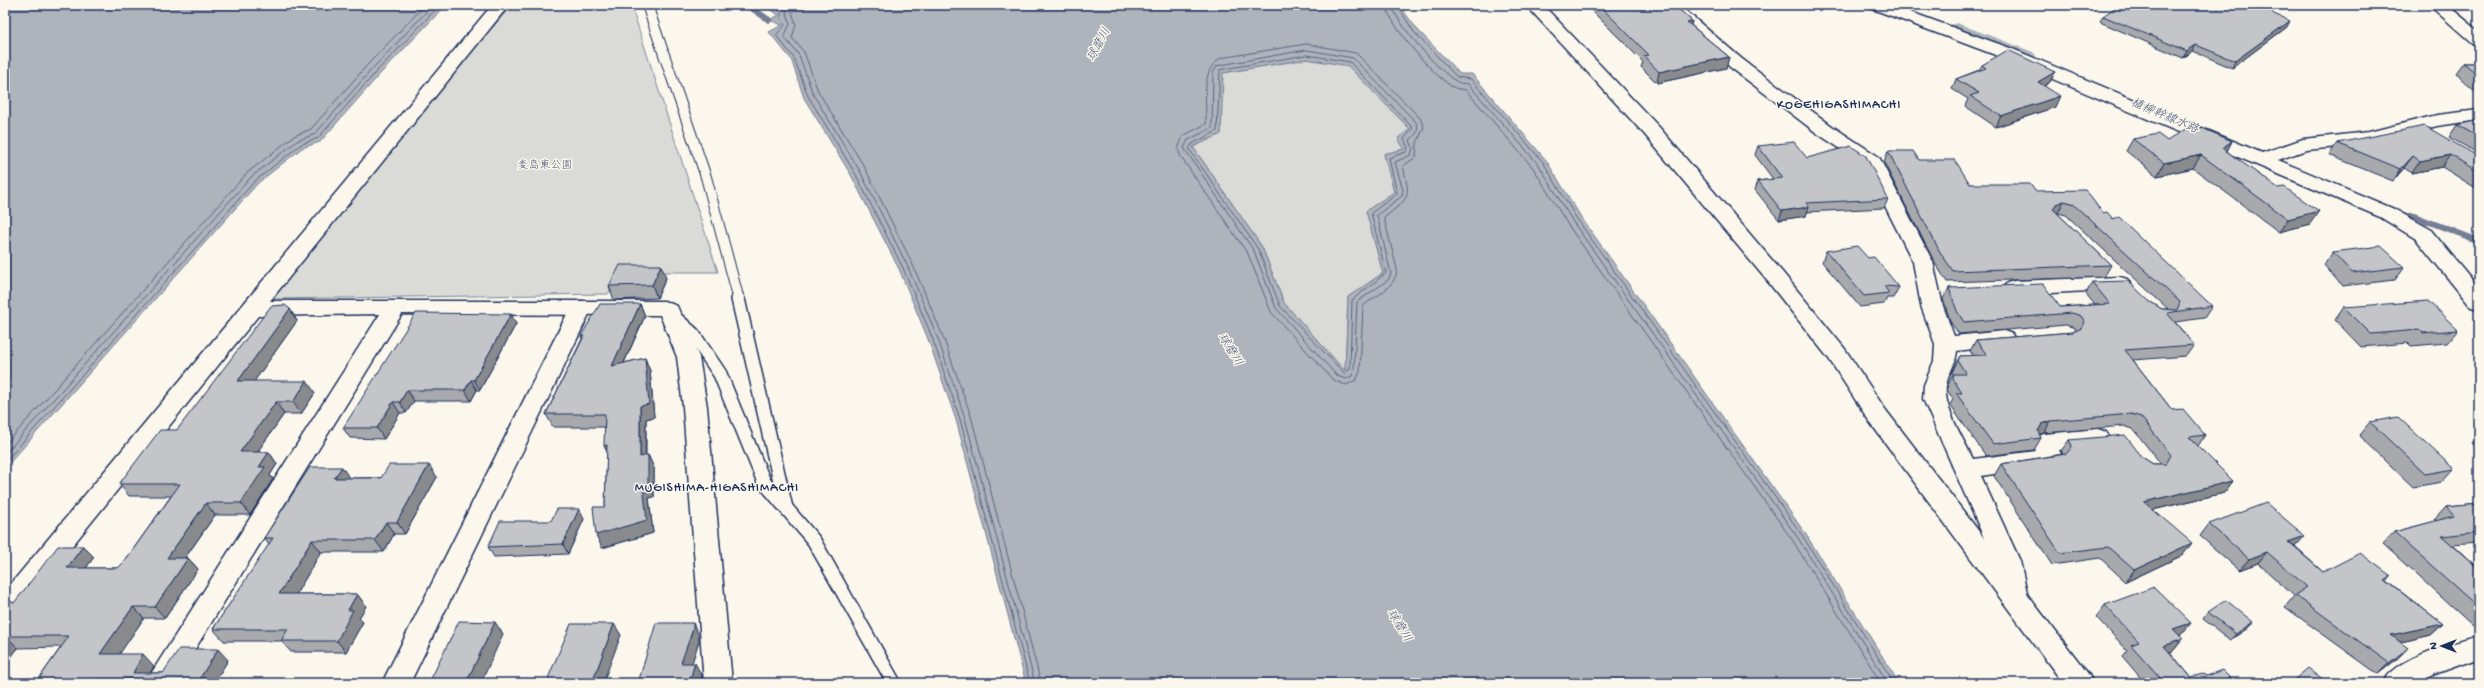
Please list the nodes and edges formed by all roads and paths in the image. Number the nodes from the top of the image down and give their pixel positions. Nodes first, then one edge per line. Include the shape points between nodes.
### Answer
1 (501, 5) edge
2 (647, 5) edge
3 (1534, 5) edge
4 (1670, 5) edge
5 (1876, 5) edge
6 (2437, 5) edge
7 (2479, 40) edge
8 (2479, 115) edge
9 (2416, 127) junction
10 (2435, 138) edge
11 (2266, 158) junction
12 (2104, 263) edge
13 (1993, 289) edge
14 (2479, 302) edge
15 (396, 307) junction
16 (581, 308) junction
17 (251, 309) junction
18 (672, 315) junction
19 (2021, 338) edge
20 (1946, 344) junction
21 (2116, 436) edge
22 (1966, 469) junction
23 (786, 508) junction
24 (2015, 597) junction
25 (5, 610) edge
26 (2479, 647) edge
27 (159, 683) edge
28 (396, 683) edge
29 (718, 683) edge
30 (894, 683) edge
31 (2079, 683) edge
32 (2397, 683) edge

1 - 17 street
2 - 23 lane via 706,177 745,324
3 - 24 street via 1652,131 1781,283 1837,354 1877,415
4 - 20 street via 1736,63 1825,130 1872,161 1937,291 1932,306
5 - 11 street via 2004,52
6 - 7 street
8 - 9 street
9 - 10 street
9 - 11 street via 2369,138 2303,145
11 - 14 street via 2404,222 2422,234
12 - 13 street via 2133,289
15 - 16 street
15 - 17 street
15 - 27 street
16 - 18 street via 664,308
16 - 28 street
17 - 25 street
18 - 23 lane via 693,334 720,374 764,482
18 - 29 street via 688,357 695,407
19 - 20 street
20 - 22 street via 1945,361 1935,384 1934,399
21 - 22 street via 2044,443 2051,458
22 - 24 street via 2007,561
23 - 30 lane via 814,542
24 - 31 street
26 - 32 street via 2426,665

